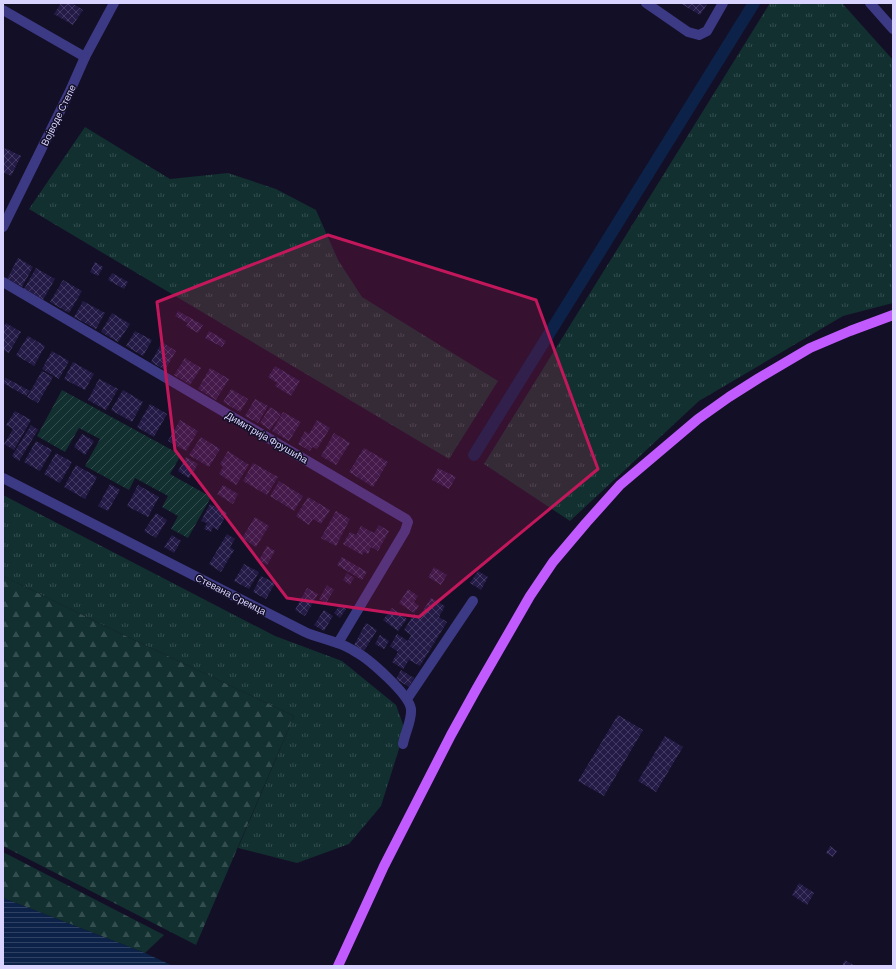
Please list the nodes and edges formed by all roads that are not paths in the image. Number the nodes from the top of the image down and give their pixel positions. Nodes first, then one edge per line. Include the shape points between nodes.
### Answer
1 (114, 3) edge
2 (646, 3) edge
3 (723, 3) edge
4 (870, 3) edge
5 (3, 10) edge
6 (893, 29) edge
7 (85, 57) junction
8 (3, 227) edge
9 (3, 282) edge
10 (893, 315) edge
11 (3, 478) edge
12 (473, 601) dead end
13 (338, 643) junction
14 (407, 699) junction
15 (402, 744) dead end
16 (338, 966) edge

1 - 7 street, Војводе Степе
2 - 3 street via 688,32 699,35 707,31
4 - 6 street
5 - 7 street
7 - 8 street, Војводе Степе
9 - 13 street, Димитрија Фрушића via 406,519 408,522 405,531
10 - 16 main road via 810,348 730,397 698,419 620,486 586,523 553,562 530,596 477,688 384,866
11 - 13 street, Стевана Сремца via 304,632
12 - 14 street
13 - 14 street, Стевана Сремца via 366,659
14 - 15 street via 411,710

